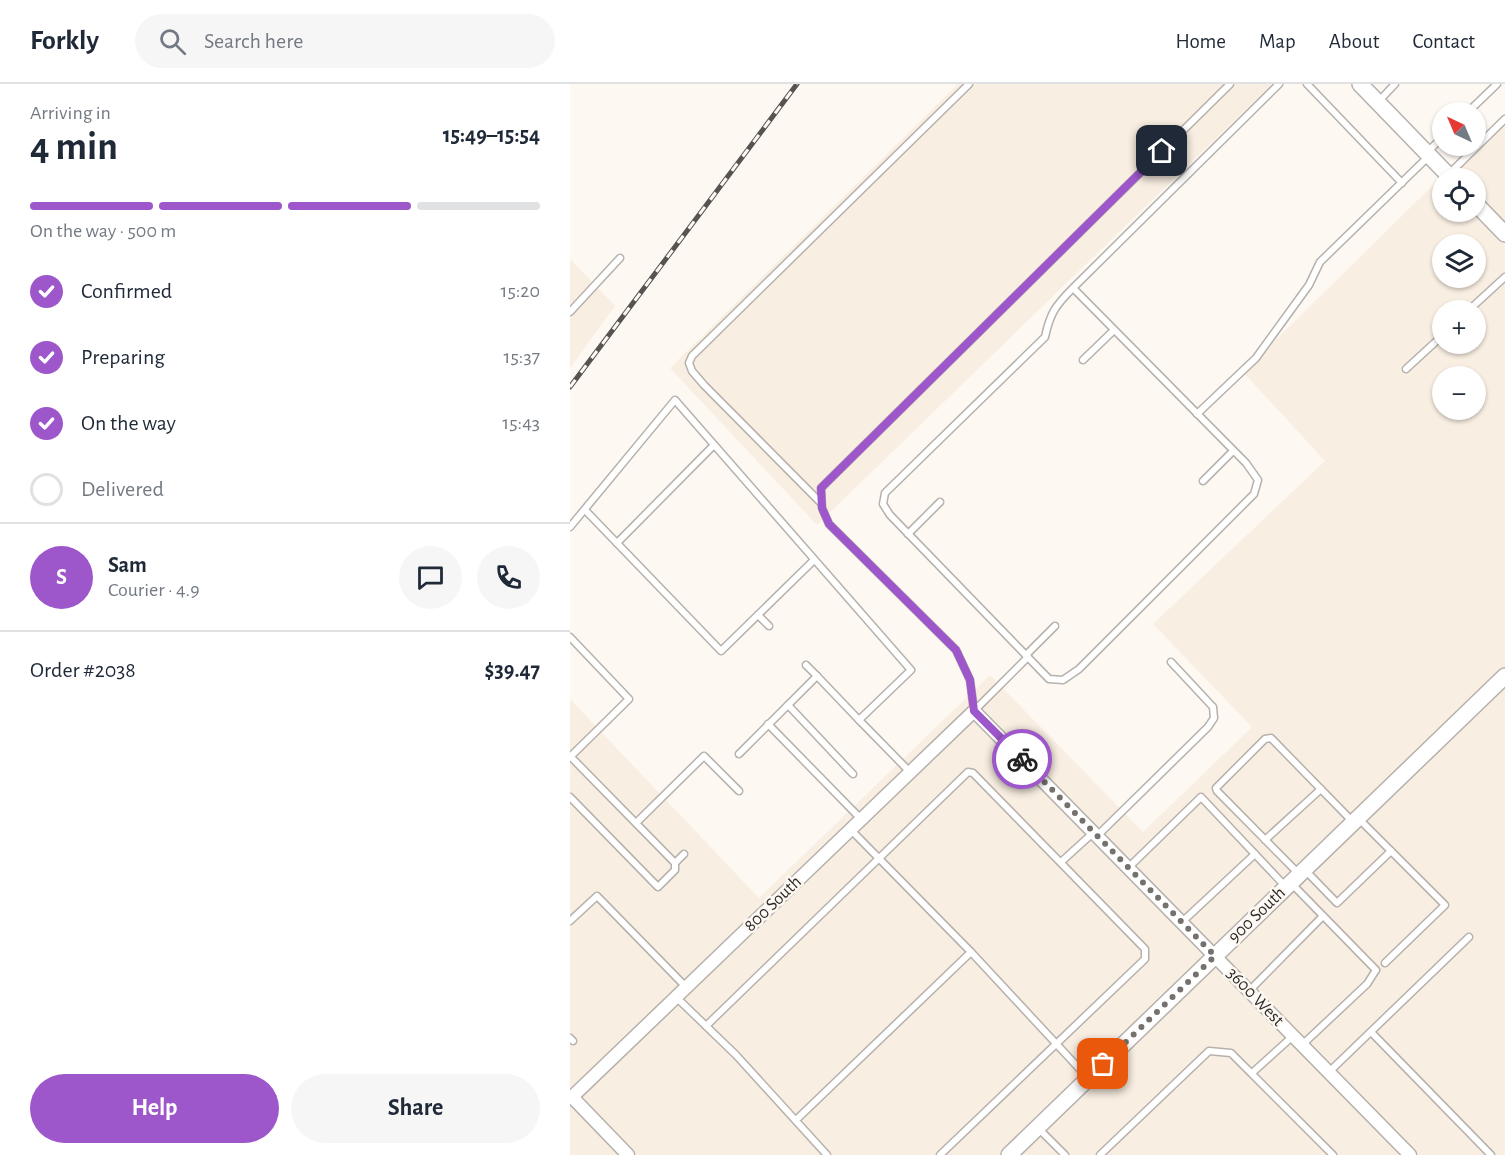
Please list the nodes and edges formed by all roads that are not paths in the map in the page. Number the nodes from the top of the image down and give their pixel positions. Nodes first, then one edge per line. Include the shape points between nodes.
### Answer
1 (969, 84) edge
2 (1230, 84) edge
3 (1279, 84) edge
4 (1307, 84) edge
5 (1360, 84) edge
6 (1395, 84) edge
7 (1497, 84) edge
8 (1378, 102) junction
9 (1478, 102) edge
10 (1505, 119) edge
11 (1432, 149) edge
12 (1428, 154) junction
13 (1441, 168) edge
14 (1459, 168) edge
15 (1402, 183) junction
16 (1486, 214) edge
17 (1505, 234) edge
18 (620, 258) dead end
19 (1505, 277) edge
20 (1073, 288) junction
21 (1480, 300) edge
22 (570, 312) edge
23 (1114, 330) junction
24 (1432, 345) edge
25 (1083, 360) dead end
26 (1407, 369) dead end
27 (1197, 414) junction
28 (714, 445) junction
29 (1233, 451) junction
30 (1203, 481) dead end
31 (940, 502) dead end
32 (822, 503) junction
33 (585, 510) junction
34 (570, 528) edge
35 (909, 534) junction
36 (617, 543) junction
37 (814, 560) junction
38 (758, 615) junction
39 (769, 626) dead end
40 (1055, 626) dead end
41 (570, 637) edge
42 (1027, 656) junction
43 (1171, 662) dead end
44 (806, 665) dead end
45 (817, 676) junction
46 (1505, 676) edge
47 (788, 705) junction
48 (974, 711) junction
49 (860, 720) junction
50 (768, 724) junction
51 (739, 753) dead end
52 (570, 756) edge
53 (910, 772) junction
54 (854, 774) dead end
55 (1321, 789) junction
56 (739, 791) dead end
57 (570, 797) edge
58 (861, 819) junction
59 (1356, 820) junction
60 (636, 823) junction
61 (850, 829) junction
62 (1095, 834) junction
63 (1265, 840) junction
64 (1391, 851) junction
65 (684, 854) dead end
66 (1255, 854) junction
67 (879, 859) junction
68 (675, 862) junction
69 (1061, 862) junction
70 (1128, 868) junction
71 (1295, 878) junction
72 (1323, 916) junction
73 (570, 921) edge
74 (1182, 922) junction
75 (1469, 937) dead end
76 (972, 952) junction
77 (1215, 956) junction
78 (1384, 963) dead end
79 (686, 987) junction
80 (1249, 991) junction
81 (676, 997) junction
82 (706, 1026) junction
83 (1371, 1032) junction
84 (1298, 1040) junction
85 (1056, 1043) junction
86 (1329, 1072) junction
87 (1252, 1073) junction
88 (1088, 1078) junction
89 (570, 1097) edge
90 (796, 1120) junction
91 (1038, 1127) junction
92 (628, 1155) edge
93 (827, 1155) edge
94 (939, 1155) edge
95 (1009, 1155) edge
96 (1065, 1155) edge
97 (1100, 1155) edge
98 (1333, 1155) edge
99 (1410, 1155) edge
100 (1491, 1155) edge

1 - 32 lane via 689,363 704,385
2 - 32 lane via 821,488
3 - 20 lane
4 - 15 lane
5 - 8 street
6 - 8 lane
7 - 9 lane
8 - 12 street
10 - 14 lane
11 - 12 lane
12 - 13 street
12 - 15 lane
15 - 27 lane via 1320,262 1309,285 1256,358
16 - 17 street
18 - 22 lane
19 - 21 lane
20 - 23 lane
20 - 35 lane via 1055,306 1045,337 885,493 883,504
23 - 25 lane
23 - 27 lane
24 - 26 lane
27 - 29 lane
28 - 33 lane via 675,400
28 - 36 lane
28 - 37 lane
29 - 30 lane
29 - 42 lane via 1258,480 1254,494 1079,669 1063,680 1049,679
31 - 35 lane
32 - 48 lane via 829,524 956,650 970,680
33 - 34 lane
33 - 36 lane
35 - 42 lane
36 - 38 lane via 721,651
37 - 38 lane
37 - 49 lane via 911,670
38 - 39 lane
40 - 42 lane
41 - 52 lane via 629,699
42 - 48 lane
43 - 62 lane via 1213,707 1214,718
44 - 45 lane
45 - 47 lane
45 - 49 lane
46 - 59 street, 900 South
47 - 50 lane
47 - 54 lane
48 - 53 street, 800 South
48 - 62 street, 3600 West
49 - 53 lane
50 - 51 lane
50 - 58 lane
52 - 60 lane
53 - 58 street, 800 South
55 - 59 lane
55 - 63 lane
55 - 63 lane via 1271,738 1265,739 1216,788
56 - 60 lane via 704,756
57 - 68 lane via 658,887 675,870
58 - 61 street, 800 South
59 - 64 lane
59 - 71 street, 900 South
60 - 68 lane
61 - 67 lane
61 - 79 street, 800 South
62 - 69 lane
62 - 70 street, 3600 West
63 - 71 lane
64 - 71 lane via 1337,903
64 - 78 lane via 1445,905
65 - 68 lane
66 - 70 lane via 1201,796
66 - 71 lane
66 - 74 lane
67 - 69 lane via 968,772
67 - 76 lane
67 - 82 lane
69 - 85 lane via 1145,949 1145,959
70 - 74 street, 3600 West
71 - 72 lane
71 - 77 street, 900 South
72 - 80 lane
72 - 84 lane via 1376,970 1367,984
73 - 79 lane via 597,896
74 - 77 street, 3600 West
75 - 83 lane
76 - 85 lane
76 - 90 lane
77 - 80 street, 3600 West
77 - 88 street, 900 South
79 - 81 street, 800 South
80 - 84 street, 3600 West
81 - 82 lane
81 - 89 street, 800 South
82 - 90 lane
83 - 86 lane
83 - 100 lane
84 - 86 street, 3600 West
84 - 87 lane
85 - 88 lane
85 - 94 lane
86 - 99 street, 3600 West
87 - 97 lane via 1232,1053 1209,1051
87 - 98 lane
88 - 91 street, 900 South
89 - 92 street
90 - 93 lane
91 - 95 street, 900 South
91 - 96 lane

